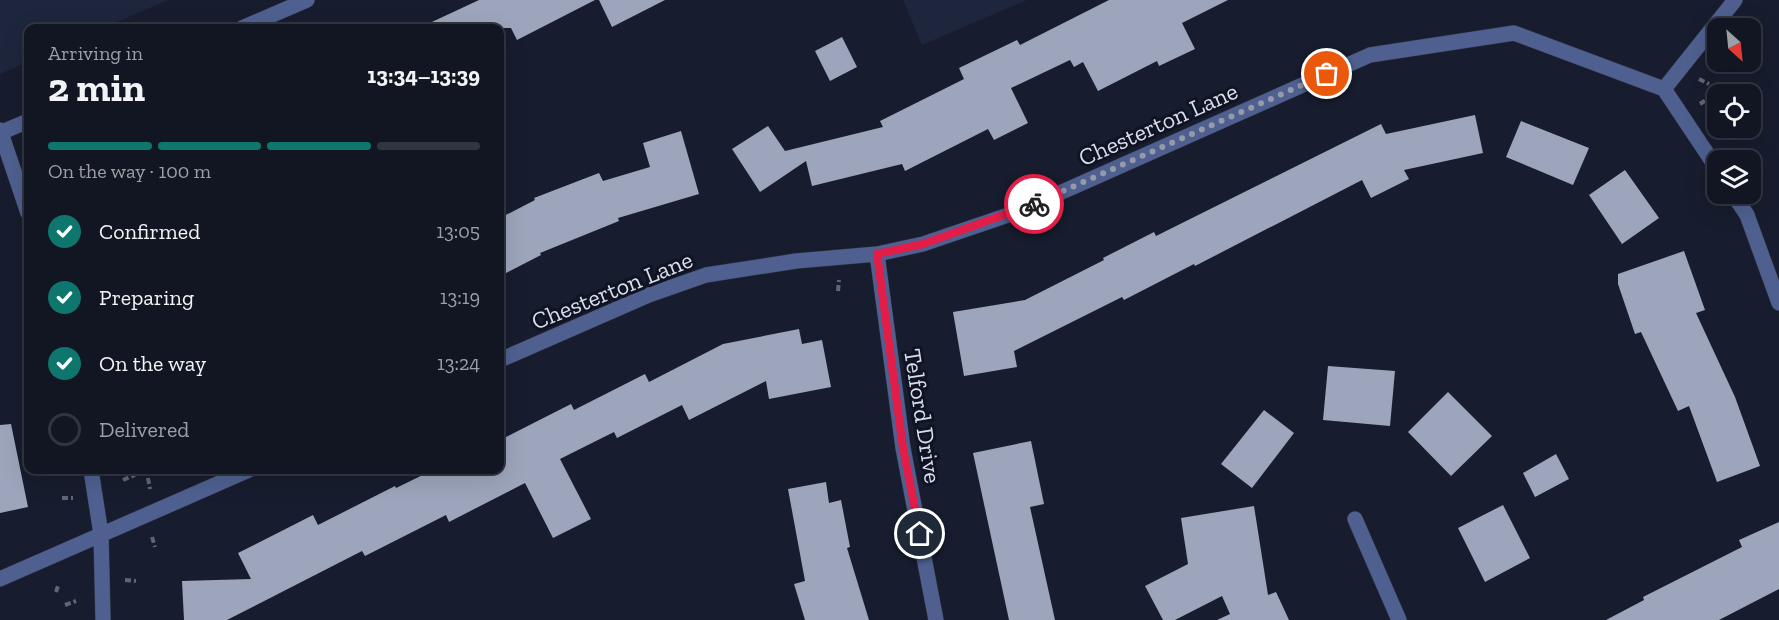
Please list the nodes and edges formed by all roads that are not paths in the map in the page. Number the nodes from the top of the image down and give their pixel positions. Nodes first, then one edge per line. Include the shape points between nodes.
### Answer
1 (307, 0) edge
2 (1735, 0) edge
3 (251, 24) edge
4 (1664, 89) junction
5 (24, 123) edge
6 (0, 132) edge
7 (1707, 154) edge
8 (24, 201) edge
9 (1740, 204) edge
10 (877, 254) junction
11 (1779, 303) edge
12 (504, 358) edge
13 (92, 474) edge
14 (240, 474) edge
15 (1355, 519) dead end
16 (102, 534) junction
17 (0, 579) edge
18 (103, 620) edge
19 (936, 620) edge
20 (1399, 620) edge

1 - 3 street
2 - 4 street
4 - 7 street
4 - 10 street, Chesterton Lane via 1514,33 1370,55 1017,212 923,244
5 - 6 street
6 - 8 street
9 - 11 street
10 - 12 street, Chesterton Lane via 706,275 649,295
10 - 19 street, Telford Drive via 903,448
13 - 16 street
14 - 16 street
15 - 20 street
16 - 17 street
16 - 18 street

